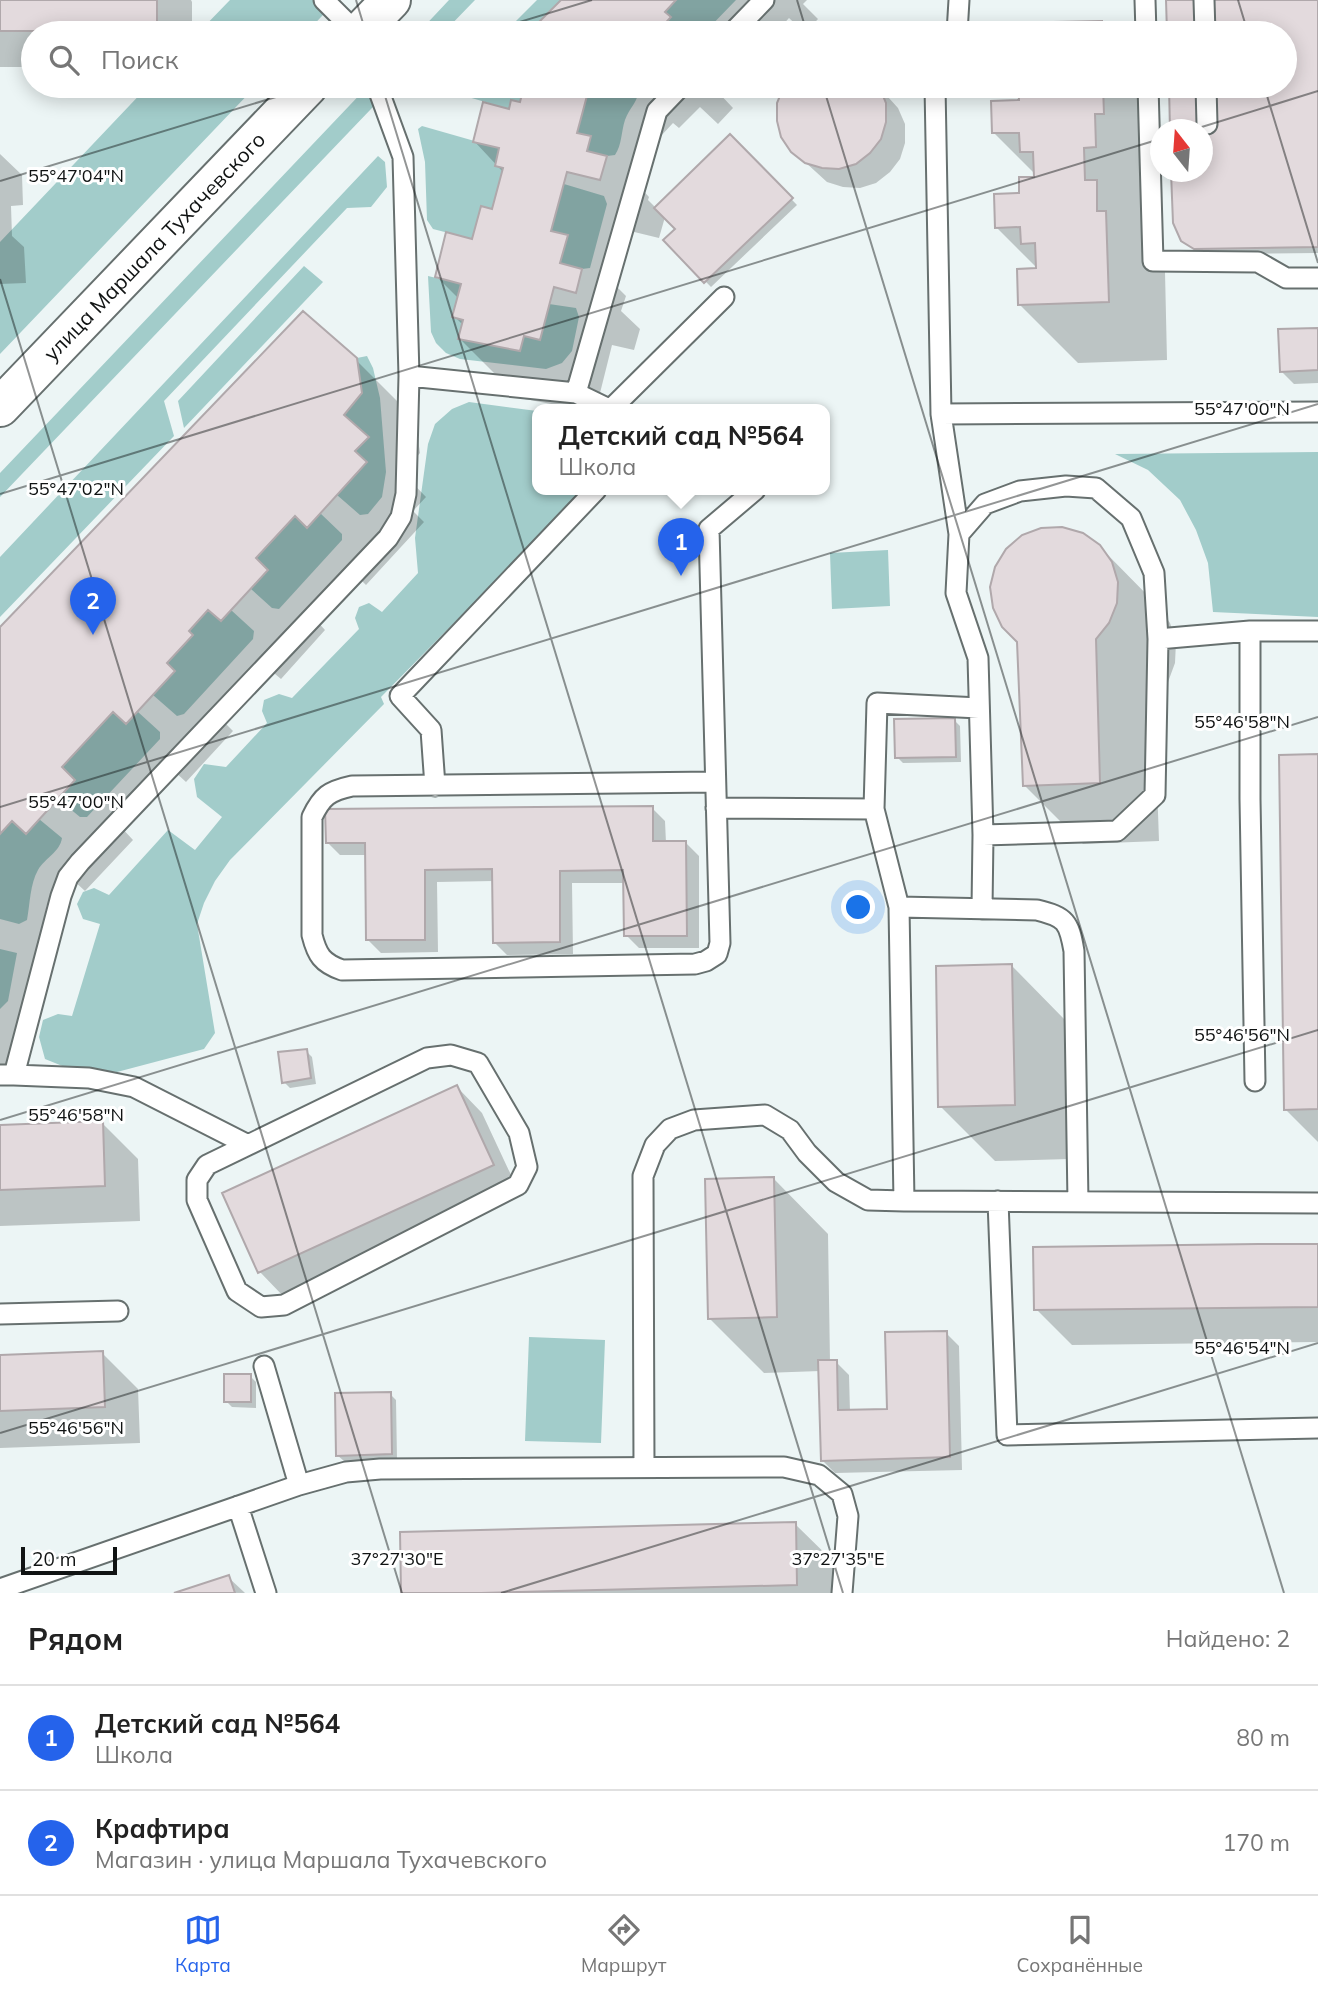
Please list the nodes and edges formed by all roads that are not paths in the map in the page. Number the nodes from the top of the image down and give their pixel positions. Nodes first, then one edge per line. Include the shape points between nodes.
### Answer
1 (324, 0) edge
2 (391, 0) edge
3 (764, 0) edge
4 (959, 0) edge
5 (1145, 0) edge
6 (1204, 0) edge
7 (346, 21) edge
8 (370, 21) edge
9 (744, 21) edge
10 (958, 21) edge
11 (1146, 21) edge
12 (1205, 21) edge
13 (296, 98) edge
14 (381, 98) edge
15 (669, 98) edge
16 (935, 98) edge
17 (1148, 98) edge
18 (1207, 98) edge
19 (1208, 119) edge
20 (1318, 278) edge
21 (724, 297) dead end
22 (409, 376) junction
23 (576, 393) junction
24 (600, 404) edge
25 (616, 404) edge
26 (0, 407) edge
27 (1318, 412) edge
28 (941, 414) junction
29 (591, 495) edge
30 (749, 495) edge
31 (959, 534) junction
32 (1250, 631) junction
33 (1318, 631) edge
34 (1158, 639) junction
35 (979, 708) junction
36 (715, 782) junction
37 (435, 786) junction
38 (716, 808) junction
39 (874, 809) junction
40 (983, 835) junction
41 (899, 907) junction
42 (982, 909) junction
43 (7, 1075) edge
44 (1255, 1081) dead end
45 (248, 1145) junction
46 (904, 1201) junction
47 (998, 1201) junction
48 (1078, 1202) junction
49 (1318, 1203) edge
50 (118, 1311) dead end
51 (0, 1314) edge
52 (264, 1366) dead end
53 (1318, 1428) edge
54 (644, 1467) junction
55 (299, 1485) junction
56 (238, 1506) junction
57 (0, 1589) edge
58 (266, 1593) edge
59 (842, 1593) edge

1 - 7 lane
2 - 8 street
3 - 9 lane
4 - 10 lane
5 - 11 lane
6 - 12 lane
13 - 26 street, улица Маршала Тухачевского
14 - 22 lane via 403,157
15 - 23 lane via 657,111
16 - 28 lane
17 - 20 lane via 1153,261 1258,262 1286,278
18 - 19 lane
21 - 25 lane
22 - 23 lane
22 - 43 lane via 406,494 401,517 379,547 68,877
23 - 24 lane
27 - 28 lane
28 - 31 lane
29 - 37 lane via 400,696 431,730
30 - 36 lane via 709,529
31 - 34 lane via 985,504 1020,491 1096,488 1131,518 1154,573
31 - 35 lane via 956,593 978,658
32 - 33 lane
32 - 34 lane
32 - 44 lane
34 - 40 lane via 1155,795 1117,831
35 - 39 lane via 877,703
35 - 40 lane
36 - 37 lane
36 - 38 lane
37 - 38 lane via 352,786 335,790 320,801 312,817 312,936 327,965 342,970 706,961 717,954 720,943
38 - 39 lane
39 - 41 lane
40 - 42 lane
41 - 42 lane
41 - 46 lane
42 - 48 lane via 1052,914 1065,921 1072,936
43 - 45 lane via 89,1078 134,1087
45 - 45 lane via 426,1058 451,1055 478,1063 519,1132 527,1167 518,1185 284,1305 261,1307 237,1292 197,1200 197,1180 207,1165
46 - 47 lane
46 - 54 lane via 868,1199 836,1182 790,1130 765,1115 694,1120 670,1129 655,1144 643,1176
47 - 48 lane
47 - 53 lane via 1007,1435
48 - 49 lane
50 - 51 lane
52 - 55 lane
54 - 55 lane via 380,1469 346,1472
54 - 59 lane via 784,1467 818,1475 842,1494 848,1516
55 - 56 lane
56 - 57 lane
56 - 58 lane

